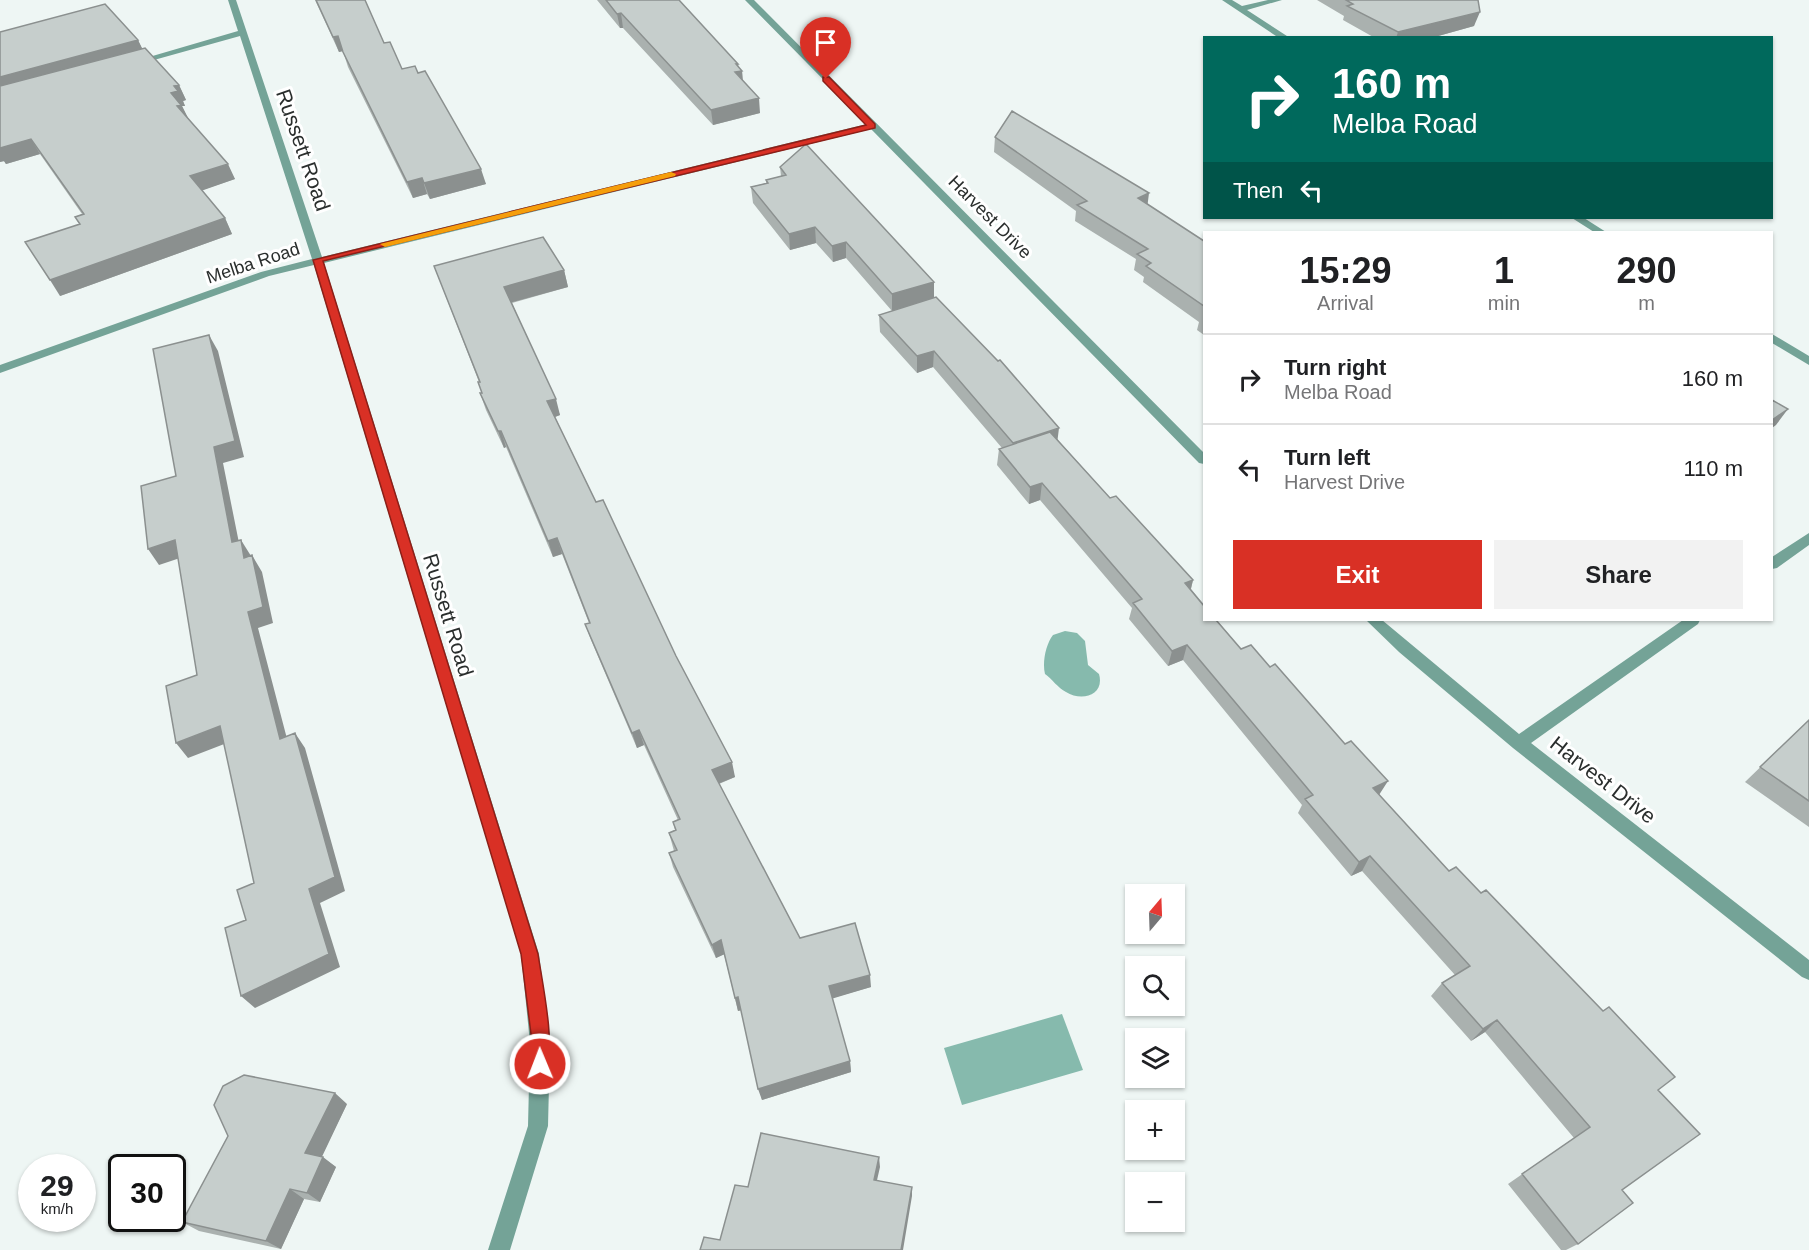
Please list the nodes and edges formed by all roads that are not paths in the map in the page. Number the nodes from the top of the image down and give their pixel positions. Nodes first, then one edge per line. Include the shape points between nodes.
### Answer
1 (232, 0) edge
2 (749, 0) edge
3 (1226, 0) edge
4 (1278, 0) edge
5 (1240, 9) junction
6 (242, 33) junction
7 (1283, 36) edge
8 (127, 64) edge
9 (872, 126) junction
10 (1579, 219) edge
11 (1599, 231) edge
12 (318, 260) junction
13 (1773, 339) edge
14 (1809, 361) edge
15 (0, 369) edge
16 (1203, 459) edge
17 (1809, 537) edge
18 (1773, 563) edge
19 (1374, 621) edge
20 (1692, 621) edge
21 (1519, 743) junction
22 (1809, 971) edge
23 (499, 1250) edge

1 - 6 street, Russett Road
2 - 9 street, Harvest Drive
3 - 5 street
4 - 5 street
5 - 7 street
6 - 8 street
6 - 12 street, Russett Road
9 - 12 street, Melba Road
9 - 16 street, Harvest Drive
10 - 11 street
12 - 15 street, Melba Road via 265,274
12 - 23 street, Russett Road via 530,954 540,1042 538,1126
13 - 14 street
17 - 18 street
19 - 21 street, Harvest Drive
20 - 21 street
21 - 22 street, Harvest Drive

